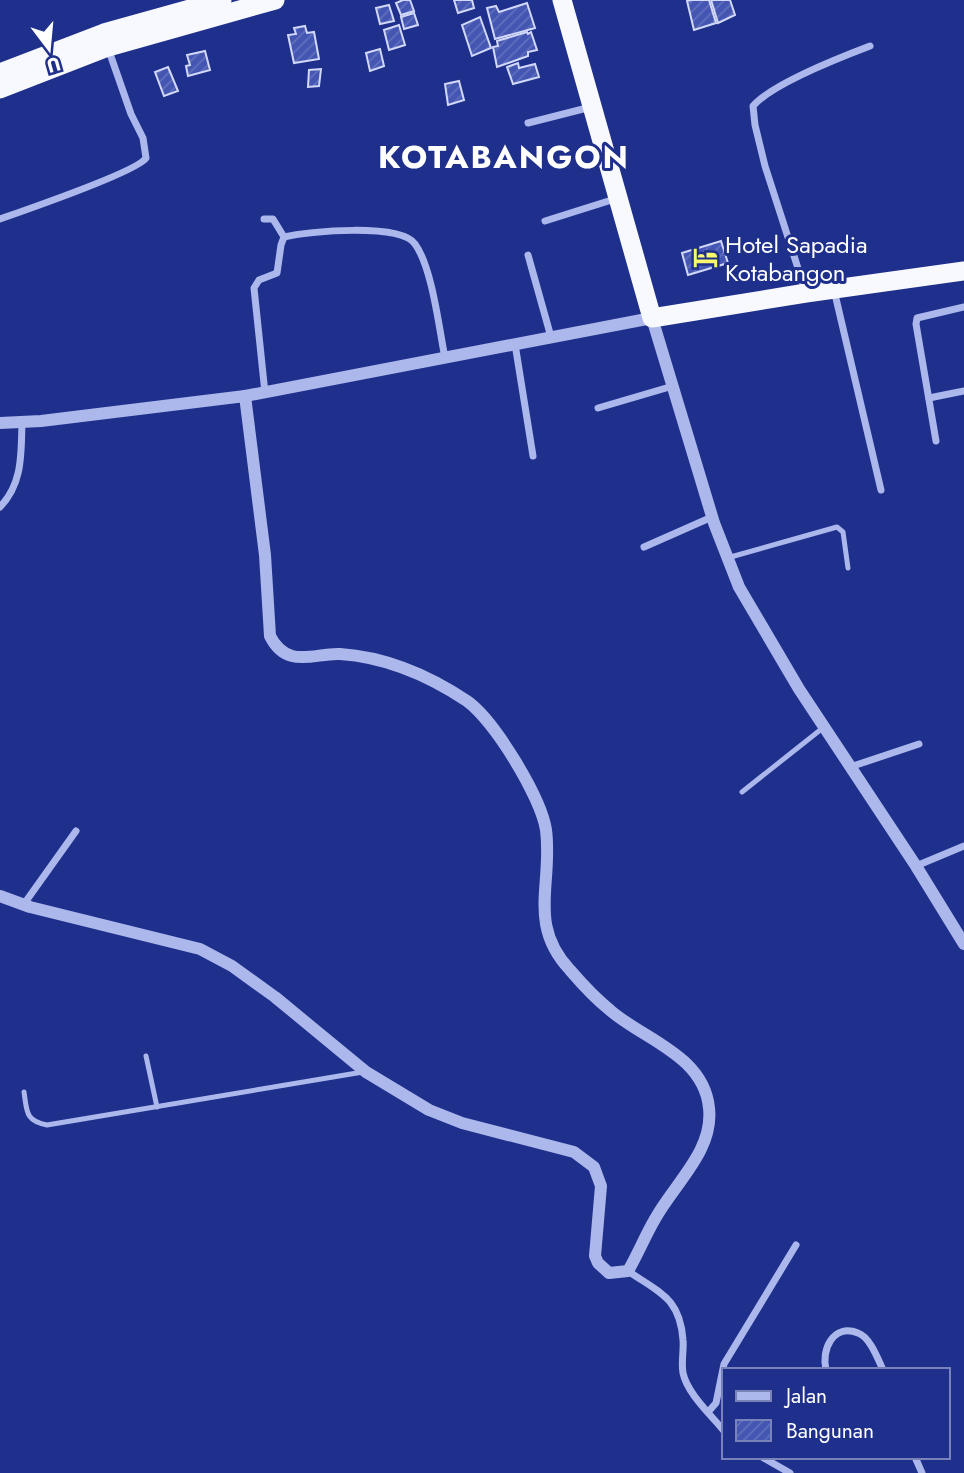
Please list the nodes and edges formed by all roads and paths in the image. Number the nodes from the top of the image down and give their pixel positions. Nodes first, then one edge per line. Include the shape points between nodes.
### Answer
1 (222, 0) edge
2 (275, 0) edge
3 (562, 0) edge
4 (870, 46) dead end
5 (108, 47) junction
6 (0, 73) edge
7 (0, 89) edge
8 (592, 107) junction
9 (528, 123) dead end
10 (618, 197) junction
11 (0, 219) edge
12 (264, 219) dead end
13 (545, 221) dead end
14 (285, 237) junction
15 (528, 255) dead end
16 (964, 271) edge
17 (834, 289) junction
18 (806, 293) junction
19 (964, 307) edge
20 (652, 318) junction
21 (551, 337) junction
22 (515, 344) junction
23 (445, 358) junction
24 (673, 386) junction
25 (964, 391) edge
26 (265, 393) junction
27 (245, 396) junction
28 (929, 398) junction
29 (598, 408) dead end
30 (22, 422) junction
31 (0, 423) edge
32 (936, 441) dead end
33 (533, 456) dead end
34 (881, 490) dead end
35 (0, 507) edge
36 (712, 517) junction
37 (644, 547) dead end
38 (726, 558) junction
39 (848, 568) dead end
40 (824, 727) junction
41 (919, 744) dead end
42 (850, 767) junction
43 (742, 792) dead end
44 (76, 831) dead end
45 (964, 846) edge
46 (916, 866) junction
47 (0, 896) edge
48 (24, 904) junction
49 (964, 944) edge
50 (146, 1056) dead end
51 (366, 1072) junction
52 (24, 1092) dead end
53 (157, 1107) junction
54 (796, 1245) dead end
55 (628, 1271) junction
56 (723, 1368) edge
57 (826, 1368) edge
58 (882, 1368) edge
59 (722, 1374) edge
60 (709, 1411) junction
61 (722, 1426) edge
62 (766, 1459) edge
63 (790, 1473) edge

1 - 6 highway via 171,10
2 - 5 highway
3 - 8 highway
4 - 18 street via 759,98 753,106 765,166
5 - 7 highway
5 - 11 street via 143,138 143,163
8 - 9 street
8 - 10 highway
10 - 13 street
10 - 20 highway
12 - 14 street via 273,219
14 - 23 street via 365,231 405,236 422,257
14 - 26 street via 277,272 259,280 254,288
15 - 21 street
16 - 17 highway
17 - 18 highway
17 - 34 street
18 - 20 highway
19 - 28 street via 917,318
20 - 21 street
20 - 24 street
21 - 22 street
22 - 23 street
22 - 33 street
23 - 26 street
24 - 29 street
24 - 36 street
25 - 28 street
26 - 27 street
27 - 30 street
27 - 55 street via 274,644 299,657 331,654 387,661 453,693 493,725 546,828 543,917 553,947 610,1011 690,1067 705,1092 709,1111 704,1144 665,1202
28 - 32 street
30 - 31 street
30 - 35 street via 20,469
36 - 37 street
36 - 38 street
38 - 39 lane via 837,527 843,532
38 - 40 street via 772,646
40 - 42 street
40 - 43 lane
41 - 42 street
42 - 46 street
44 - 48 street
45 - 46 street
46 - 49 street
47 - 48 street
48 - 51 street via 186,944 215,956 275,997
50 - 53 lane
51 - 53 lane
51 - 55 street via 462,1124 574,1152 588,1162 601,1191 595,1256 609,1273
52 - 53 lane via 29,1117 47,1125
54 - 56 street
55 - 60 street via 670,1300 678,1311 683,1373
57 - 58 street via 827,1344 850,1332 866,1339
59 - 60 street via 716,1403
60 - 61 street
62 - 63 street

